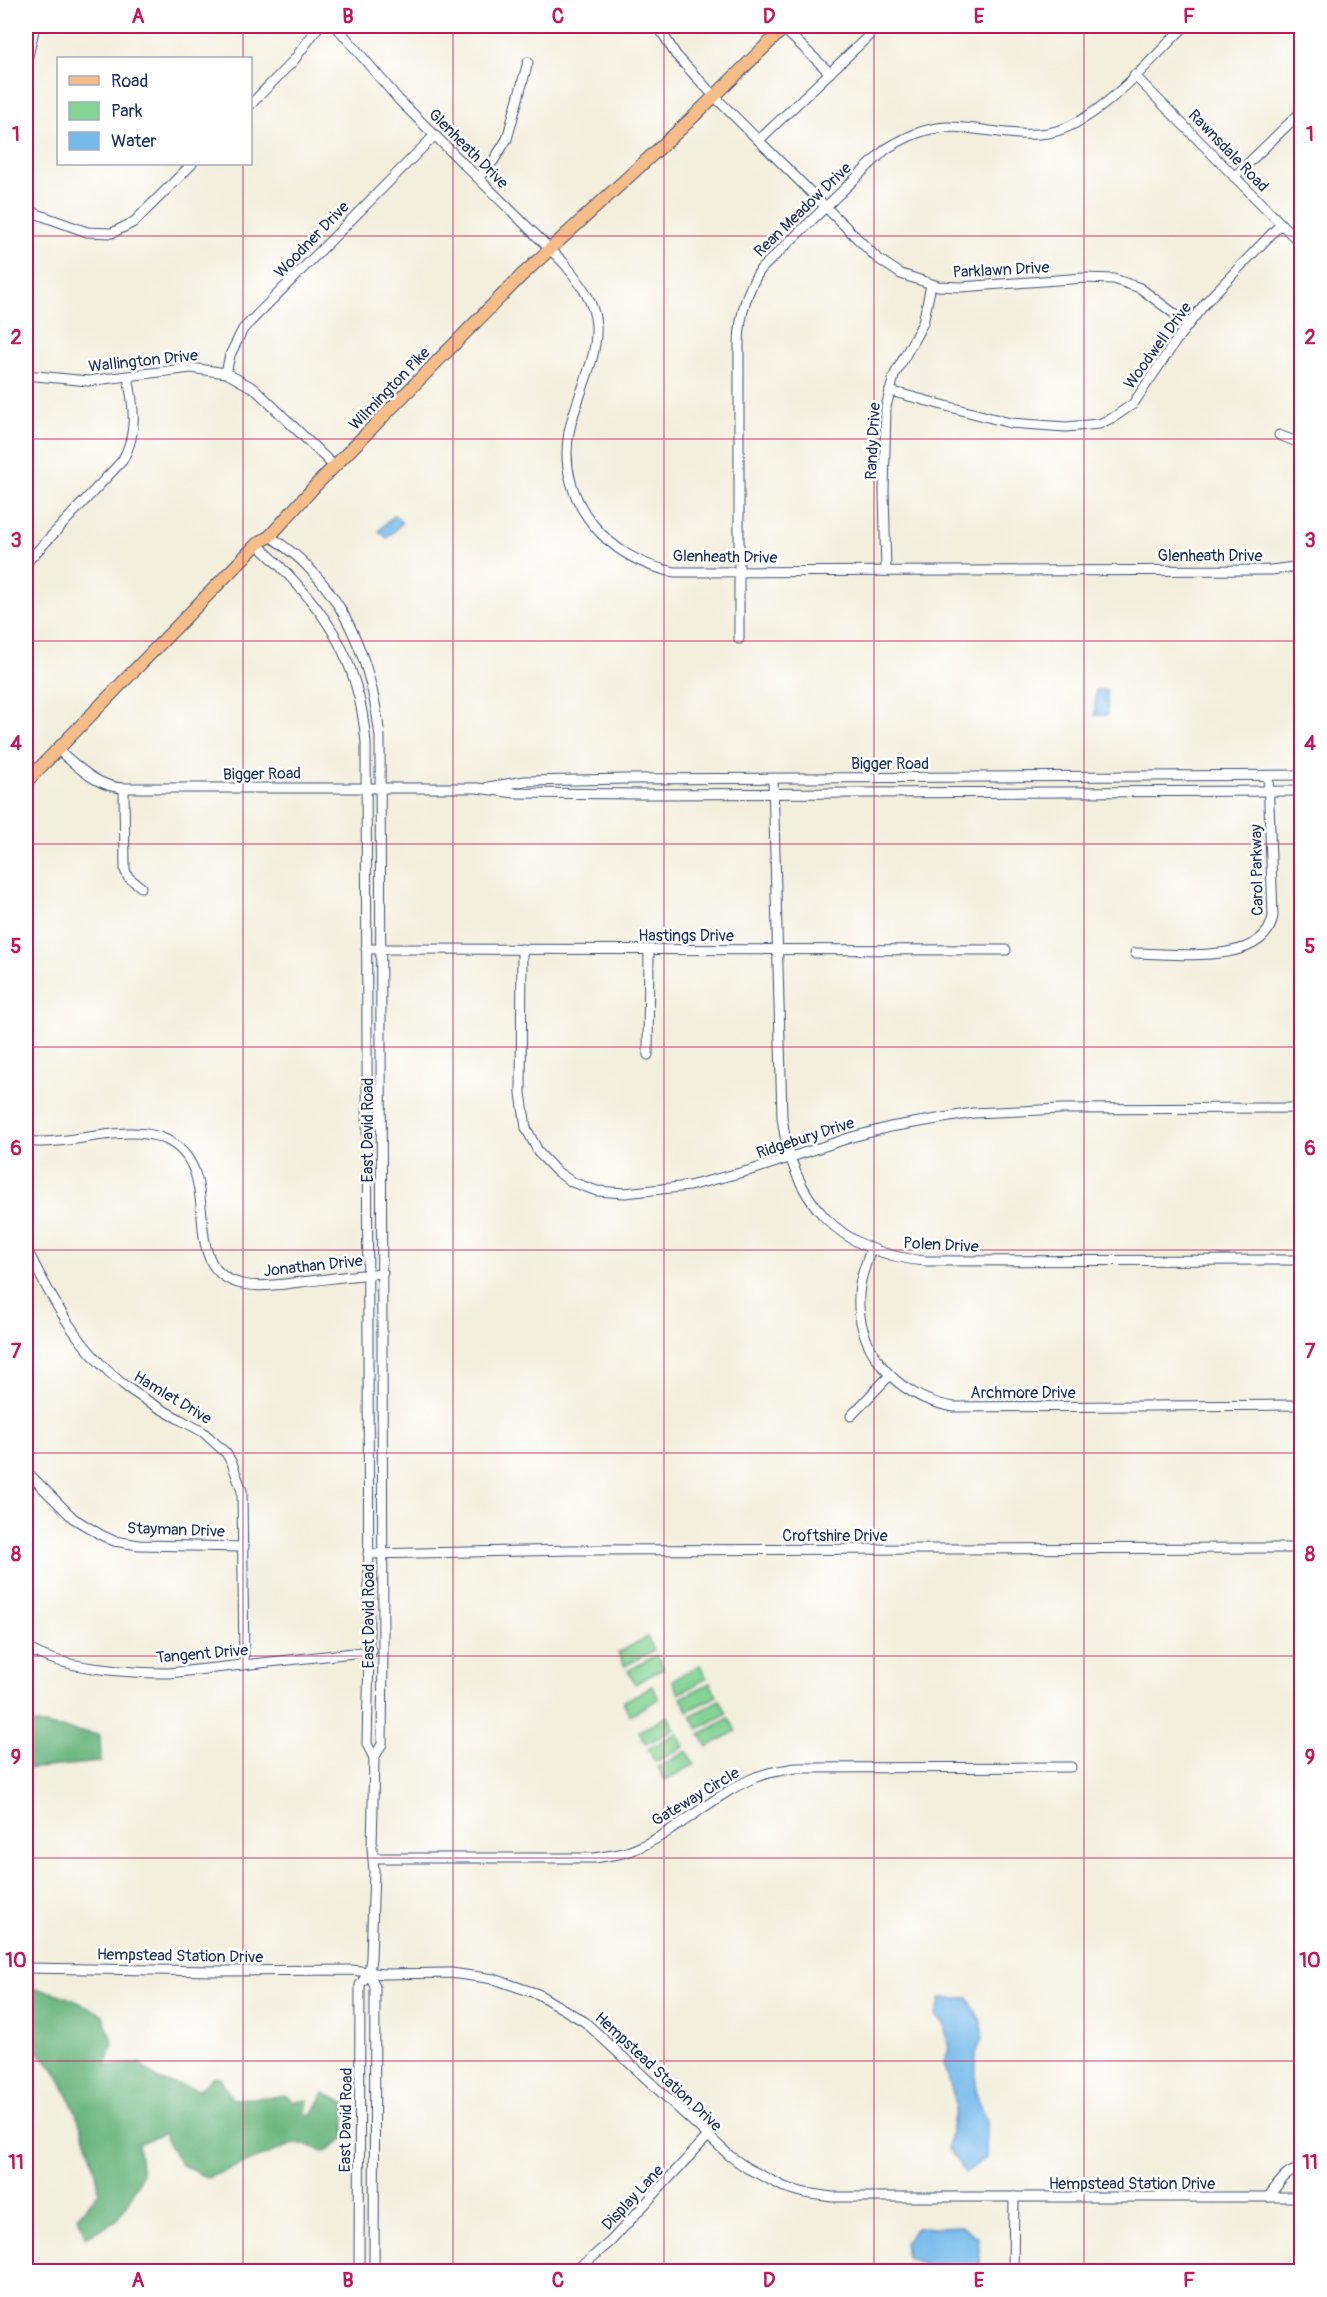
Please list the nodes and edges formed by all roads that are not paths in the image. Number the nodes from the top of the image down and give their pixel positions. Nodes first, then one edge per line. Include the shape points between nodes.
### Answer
1 (35, 26) edge
2 (319, 26) edge
3 (336, 26) edge
4 (658, 26) edge
5 (879, 26) edge
6 (1185, 26) edge
7 (785, 27) edge
8 (528, 62) dead end
9 (26, 65) edge
10 (830, 73) junction
11 (1134, 75) junction
12 (714, 96) junction
13 (252, 103) edge
14 (1302, 111) edge
15 (434, 136) junction
16 (759, 140) junction
17 (191, 165) edge
18 (1234, 177) junction
19 (478, 178) junction
20 (824, 207) junction
21 (26, 210) edge
22 (1281, 224) junction
23 (1302, 245) edge
24 (550, 249) junction
25 (931, 285) junction
26 (1188, 324) junction
27 (226, 373) junction
28 (26, 375) edge
29 (128, 377) junction
30 (890, 391) junction
31 (1279, 435) dead end
32 (1302, 444) edge
33 (335, 467) junction
34 (270, 536) junction
35 (257, 544) junction
36 (26, 563) edge
37 (1302, 566) edge
38 (886, 571) junction
39 (740, 572) junction
40 (740, 639) dead end
41 (57, 749) junction
42 (1302, 775) edge
43 (1268, 776) junction
44 (773, 779) junction
45 (26, 782) edge
46 (367, 787) junction
47 (124, 788) junction
48 (381, 788) junction
49 (480, 788) junction
50 (1269, 791) junction
51 (1302, 791) edge
52 (773, 793) junction
53 (141, 887) dead end
54 (366, 949) junction
55 (382, 949) junction
56 (522, 949) junction
57 (649, 950) junction
58 (1006, 950) dead end
59 (777, 951) junction
60 (1135, 953) dead end
61 (648, 1055) dead end
62 (1302, 1108) edge
63 (26, 1141) edge
64 (789, 1157) junction
65 (26, 1248) edge
66 (871, 1249) junction
67 (1302, 1260) edge
68 (383, 1273) junction
69 (367, 1274) junction
70 (889, 1376) junction
71 (1302, 1405) edge
72 (851, 1416) dead end
73 (26, 1471) edge
74 (244, 1546) junction
75 (1302, 1548) edge
76 (384, 1553) junction
77 (368, 1554) junction
78 (26, 1647) edge
79 (383, 1649) junction
80 (369, 1651) junction
81 (244, 1665) junction
82 (374, 1758) junction
83 (1071, 1767) dead end
84 (373, 1858) junction
85 (26, 1968) edge
86 (369, 1972) junction
87 (708, 2136) junction
88 (1302, 2170) edge
89 (1014, 2197) junction
90 (1268, 2197) junction
91 (1302, 2197) edge
92 (359, 2271) edge
93 (374, 2271) edge
94 (572, 2271) edge
95 (1013, 2271) edge

1 - 9 street
2 - 13 street via 294,60
3 - 15 street, Glenheath Drive
4 - 12 street, Parklawn Drive via 676,55
5 - 10 street
6 - 11 street, Rean Meadow Drive
7 - 10 street
7 - 12 main road, Wilmington Pike
8 - 19 street via 507,139
10 - 16 street
11 - 18 street, Rawnsdale Road
11 - 20 street, Rean Meadow Drive via 1099,110 1062,129 1031,134 947,127 905,138 886,149
12 - 16 street, Parklawn Drive
12 - 24 main road, Wilmington Pike
14 - 18 street
15 - 19 street, Glenheath Drive
15 - 27 street, Woodner Drive via 251,321 237,339
16 - 20 street, Parklawn Drive
17 - 21 street via 134,222 112,233 87,232
18 - 22 street, Rawnsdale Road
19 - 24 street, Glenheath Drive
20 - 25 street, Parklawn Drive via 877,258 906,276
20 - 39 street, Rean Meadow Drive via 760,269 740,318
22 - 23 street, Rawnsdale Road
22 - 26 street, Woodwell Drive
24 - 33 main road, Wilmington Pike
24 - 39 street, Glenheath Drive via 584,288 596,325 594,351 568,446 573,488 588,518 605,540 649,566 675,572
25 - 26 street, Parklawn Drive via 1114,279 1140,288
25 - 30 street, Randy Drive via 922,323
26 - 30 street, Woodwell Drive via 1133,404 1099,424 1066,427 1010,423
27 - 29 street, Wallington Drive via 191,368
27 - 33 street, Wallington Drive via 255,389
28 - 29 street, Wallington Drive via 72,381
29 - 36 street via 134,429 122,461
30 - 38 street, Randy Drive via 885,419
31 - 32 street
33 - 34 main road, Wilmington Pike
34 - 35 main road, Wilmington Pike
34 - 48 street, East David Road via 307,565 347,619 365,661 377,711
35 - 41 main road, Wilmington Pike
35 - 46 street, East David Road via 324,616 346,655 364,716
37 - 38 street, Glenheath Drive via 1260,570
38 - 39 street, Glenheath Drive
39 - 40 street, Rean Meadow Drive
41 - 45 main road, Wilmington Pike
41 - 47 street, Bigger Road via 96,781 111,788
42 - 43 street, Bigger Road
43 - 44 street, Bigger Road
43 - 50 street, Carol Parkway
44 - 49 street, Bigger Road via 525,780
44 - 52 street, Polen Drive
46 - 47 street, Bigger Road
46 - 48 street, Bigger Road
46 - 54 street, East David Road
47 - 53 street via 125,870
48 - 49 street, Bigger Road
48 - 55 street, East David Road
49 - 52 street, Bigger Road via 515,793
50 - 51 street, Bigger Road
50 - 52 street, Bigger Road
50 - 60 street, Carol Parkway via 1273,916 1265,934 1250,946 1230,952
52 - 59 street, Polen Drive
54 - 55 street, Hastings Drive
54 - 69 street, East David Road
55 - 56 street, Hastings Drive
55 - 68 street, East David Road
56 - 57 street, Hastings Drive
56 - 64 street, Ridgebury Drive via 522,1111 531,1139 556,1171 585,1188 625,1193 688,1185
57 - 59 street, Hastings Drive
57 - 61 street
58 - 59 street, Hastings Drive
59 - 64 street, Polen Drive via 783,1117
62 - 64 street, Ridgebury Drive via 973,1113 890,1127
63 - 69 street, Jonathan Drive via 47,1143 137,1133 158,1136 176,1145 188,1157 201,1189 208,1256 217,1271 231,1280 257,1286
64 - 66 street, Polen Drive via 813,1204 844,1233
65 - 74 street, Hamlet Drive via 66,1322 98,1361 136,1394 203,1432 225,1453 242,1491
66 - 67 street, Polen Drive via 925,1261
66 - 70 street, Archmore Drive via 860,1285 860,1315 873,1355
68 - 69 street, Jonathan Drive
68 - 76 street, East David Road
69 - 77 street, East David Road
70 - 71 street, Archmore Drive via 929,1401 954,1407
70 - 72 street
73 - 74 street, Stayman Drive via 73,1518 114,1541
74 - 81 street, Hamlet Drive
75 - 76 street, Croftshire Drive
76 - 77 street, Croftshire Drive
76 - 79 street, East David Road
77 - 80 street, East David Road
78 - 81 street, Tangent Drive via 62,1662 147,1673
79 - 80 street, Tangent Drive
79 - 82 street, East David Road via 382,1744
80 - 81 street, Tangent Drive
80 - 82 street, East David Road via 367,1744
82 - 84 street, East David Road
83 - 84 street, Gateway Circle via 796,1768 747,1781 644,1844 613,1855
84 - 86 street, East David Road
85 - 86 street, Hempstead Station Drive
86 - 87 street, Hempstead Station Drive via 475,1975 538,1994 585,2022
86 - 92 street, East David Road via 360,1985
86 - 93 street, East David Road via 375,1987
87 - 89 street, Hempstead Station Drive via 747,2168 805,2193 832,2197
87 - 94 street, Display Lane via 610,2242
88 - 90 street via 1287,2174
89 - 90 street, Hempstead Station Drive
89 - 95 street
90 - 91 street, Hempstead Station Drive

